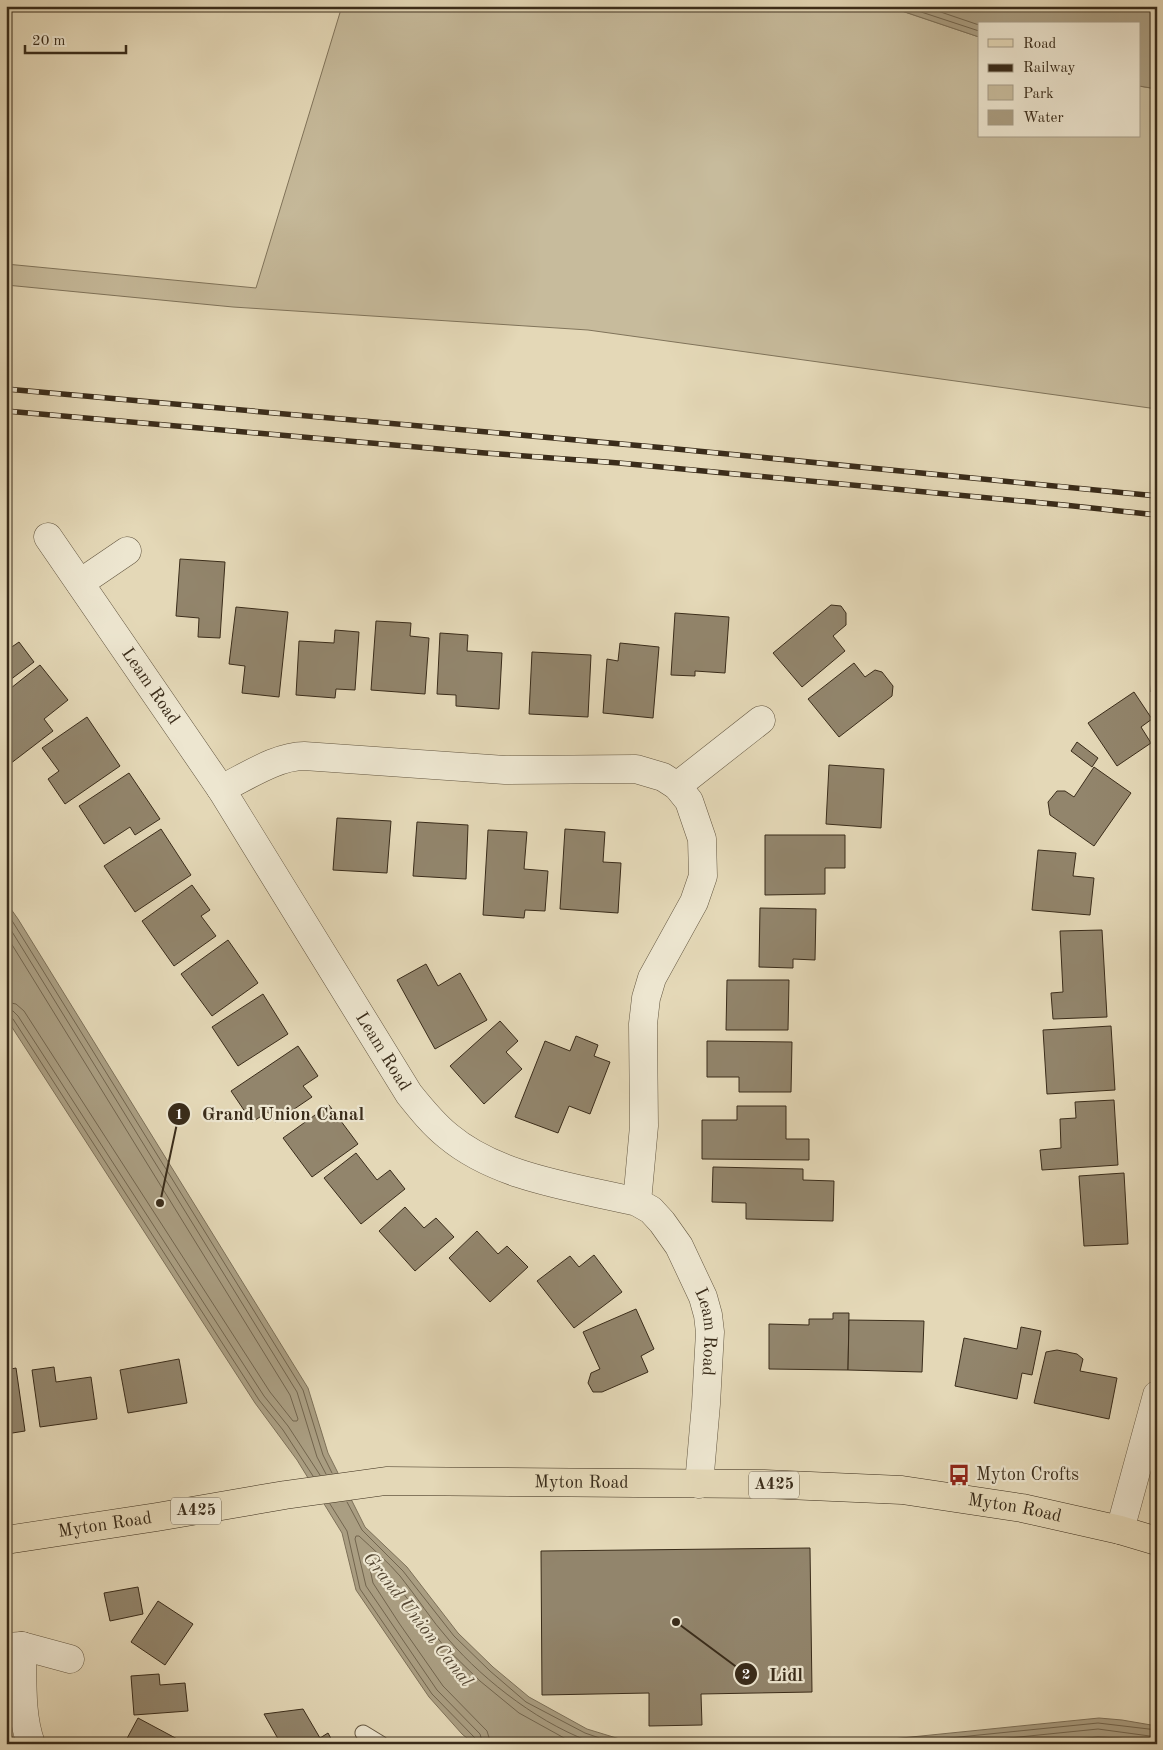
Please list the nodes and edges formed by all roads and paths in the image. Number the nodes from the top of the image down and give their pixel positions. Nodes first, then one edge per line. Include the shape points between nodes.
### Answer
1 (48, 537) dead end
2 (127, 550) dead end
3 (80, 583) junction
4 (761, 720) dead end
5 (677, 786) junction
6 (221, 789) junction
7 (637, 1202) junction
8 (1157, 1395) edge
9 (699, 1484) junction
10 (1120, 1530) junction
11 (6, 1540) edge
12 (1157, 1541) edge
13 (14, 1647) edge
14 (70, 1659) dead end
15 (363, 1734) dead end
16 (31, 1744) edge
17 (381, 1744) edge

1 - 3 street, Leam Road
2 - 3 street
3 - 6 street, Leam Road
4 - 5 street
5 - 6 street via 663,777 636,769 505,770 292,756
5 - 7 street via 689,801 702,839 703,876 694,902 652,978 646,998 644,1113
6 - 7 street, Leam Road via 409,1094 448,1137 505,1169
7 - 9 street, Leam Road via 651,1210 679,1246 708,1315 710,1332
8 - 10 street
9 - 10 main road, Myton Road / A425 via 902,1490 1022,1508
9 - 11 main road, Myton Road / A425 via 386,1481
10 - 12 main road, Myton Road / A425
13 - 14 street
13 - 16 street
15 - 17 lane

